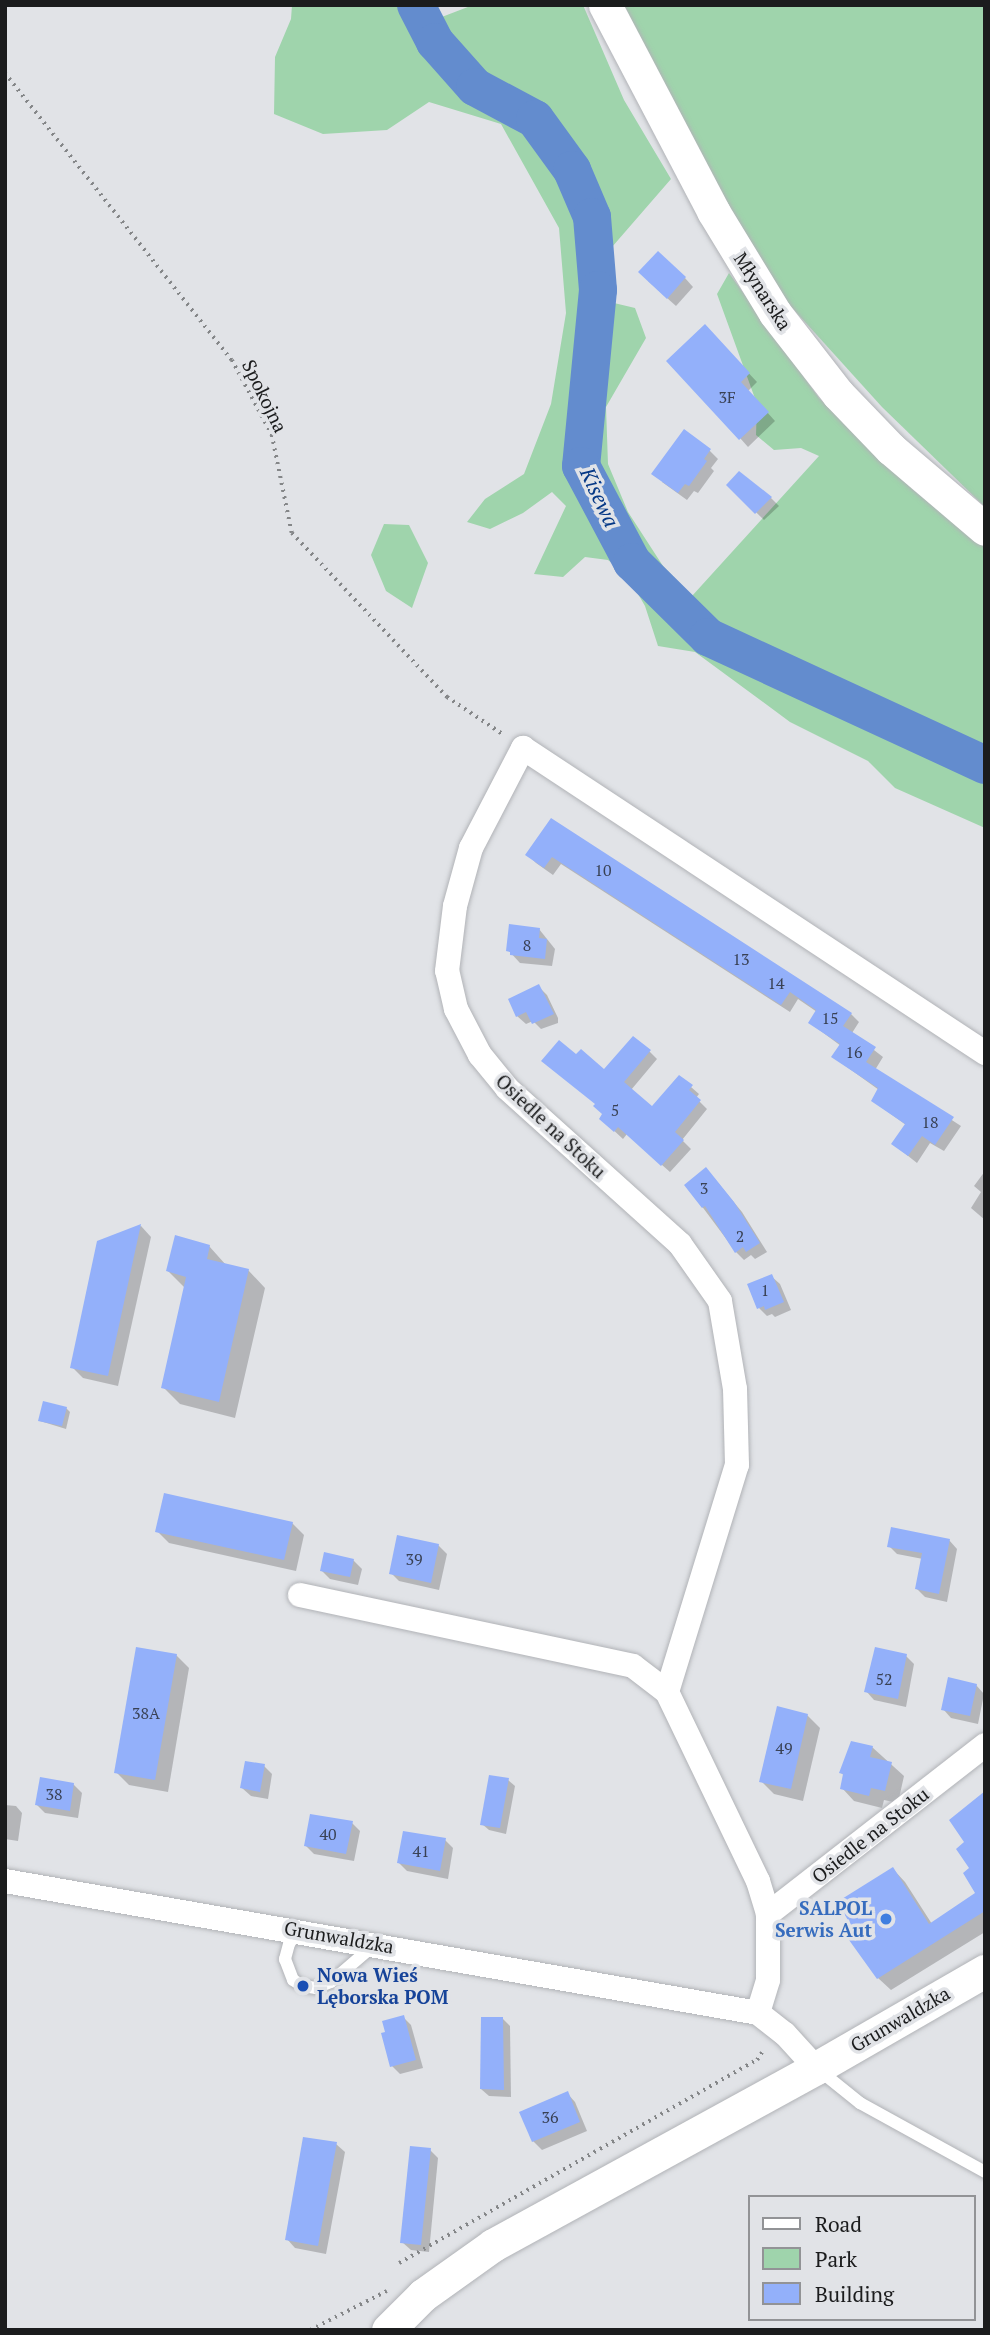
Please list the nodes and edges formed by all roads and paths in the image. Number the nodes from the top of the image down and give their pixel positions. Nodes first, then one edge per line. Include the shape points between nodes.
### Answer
1 (605, 5) edge
2 (5, 73) edge
3 (985, 529) edge
4 (523, 748) junction
5 (985, 1053) edge
6 (300, 1595) dead end
7 (667, 1692) junction
8 (985, 1745) edge
9 (5, 1881) edge
10 (768, 1914) junction
11 (299, 1930) junction
12 (375, 1944) junction
13 (985, 1971) edge
14 (758, 2013) junction
15 (762, 2052) dead end
16 (816, 2068) junction
17 (985, 2172) edge
18 (399, 2263) dead end
19 (395, 2286) dead end
20 (310, 2330) edge
21 (388, 2330) edge

1 - 3 main road, Młynarska via 713,211 775,313 838,394 891,449
2 - 4 path, Spokojna via 232,360 272,435 292,533 447,698
4 - 5 street
4 - 7 street, Osiedle na Stoku via 471,848 455,906 447,971 456,1009 480,1055 507,1088 680,1244 720,1301 735,1389 737,1465
6 - 7 street via 633,1666
7 - 10 street via 758,1881
8 - 10 street, Osiedle na Stoku
9 - 11 street, Grunwaldzka
10 - 14 street via 768,1980
11 - 12 street, Grunwaldzka
11 - 12 lane via 285,1959 293,1980 303,1986 316,1988 331,1982
12 - 14 street, Grunwaldzka
13 - 16 main road, Grunwaldzka
14 - 16 street, Grunwaldzka
15 - 18 path via 757,2060
16 - 17 lane via 860,2103
16 - 21 main road, Grunwaldzka via 493,2245 422,2295
19 - 20 path

